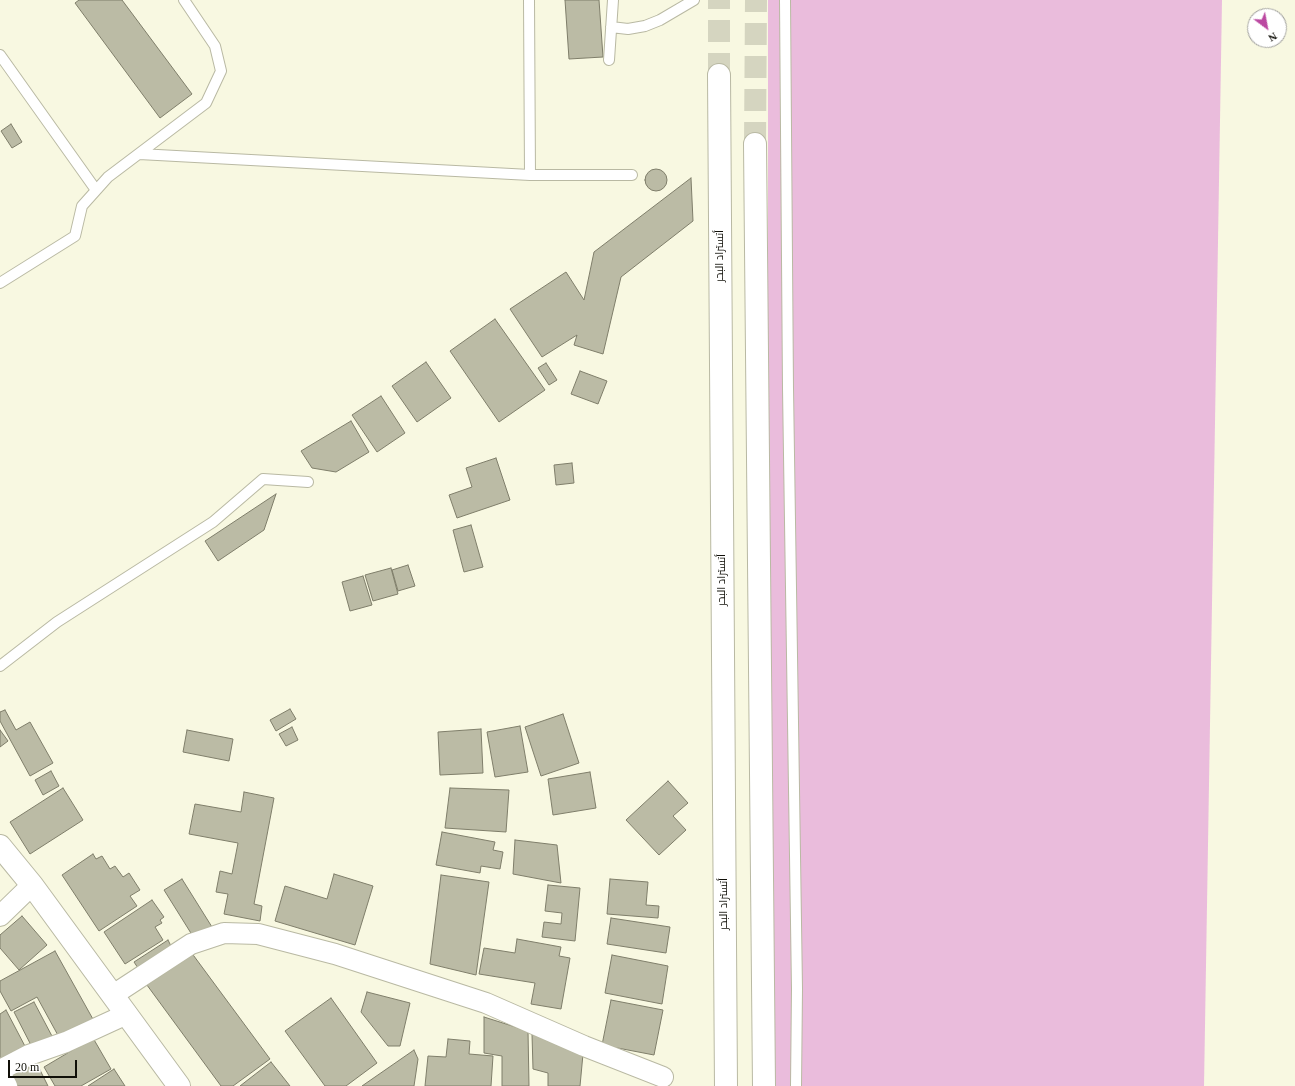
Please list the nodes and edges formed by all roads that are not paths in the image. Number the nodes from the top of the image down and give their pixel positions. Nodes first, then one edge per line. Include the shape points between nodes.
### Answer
1 (184, 0) edge
2 (529, 0) edge
3 (612, 0) edge
4 (694, 0) edge
5 (785, 0) edge
6 (611, 27) junction
7 (0, 56) edge
8 (610, 60) dead end
9 (719, 75) tunnel mouth
10 (755, 144) tunnel mouth
11 (139, 154) junction
12 (530, 175) junction
13 (632, 175) dead end
14 (96, 190) junction
15 (0, 283) edge
16 (308, 482) dead end
17 (0, 666) edge
18 (0, 846) edge
19 (32, 885) junction
20 (0, 916) edge
21 (113, 995) junction
22 (127, 1014) junction
23 (0, 1070) edge
24 (0, 1073) edge
25 (663, 1077) dead end
26 (7, 1086) edge
27 (179, 1086) edge
28 (726, 1086) edge
29 (764, 1086) edge
30 (796, 1086) edge

1 - 11 lane via 215,46 221,71 206,103
2 - 12 lane
3 - 6 lane
4 - 6 lane via 645,26 628,29
5 - 30 lane
6 - 8 lane
7 - 14 lane
9 - 28 main road, أتستراد البحر
10 - 29 main road
11 - 12 lane
11 - 14 lane via 108,177
12 - 13 lane
14 - 15 lane via 82,206 75,236
16 - 17 lane via 263,479 214,522 57,622
18 - 19 main road
19 - 20 street
19 - 21 main road
21 - 22 main road
21 - 25 street via 191,944 224,933 258,934 335,954 486,1003
22 - 23 street via 66,1042 29,1055
22 - 27 main road
24 - 26 street

